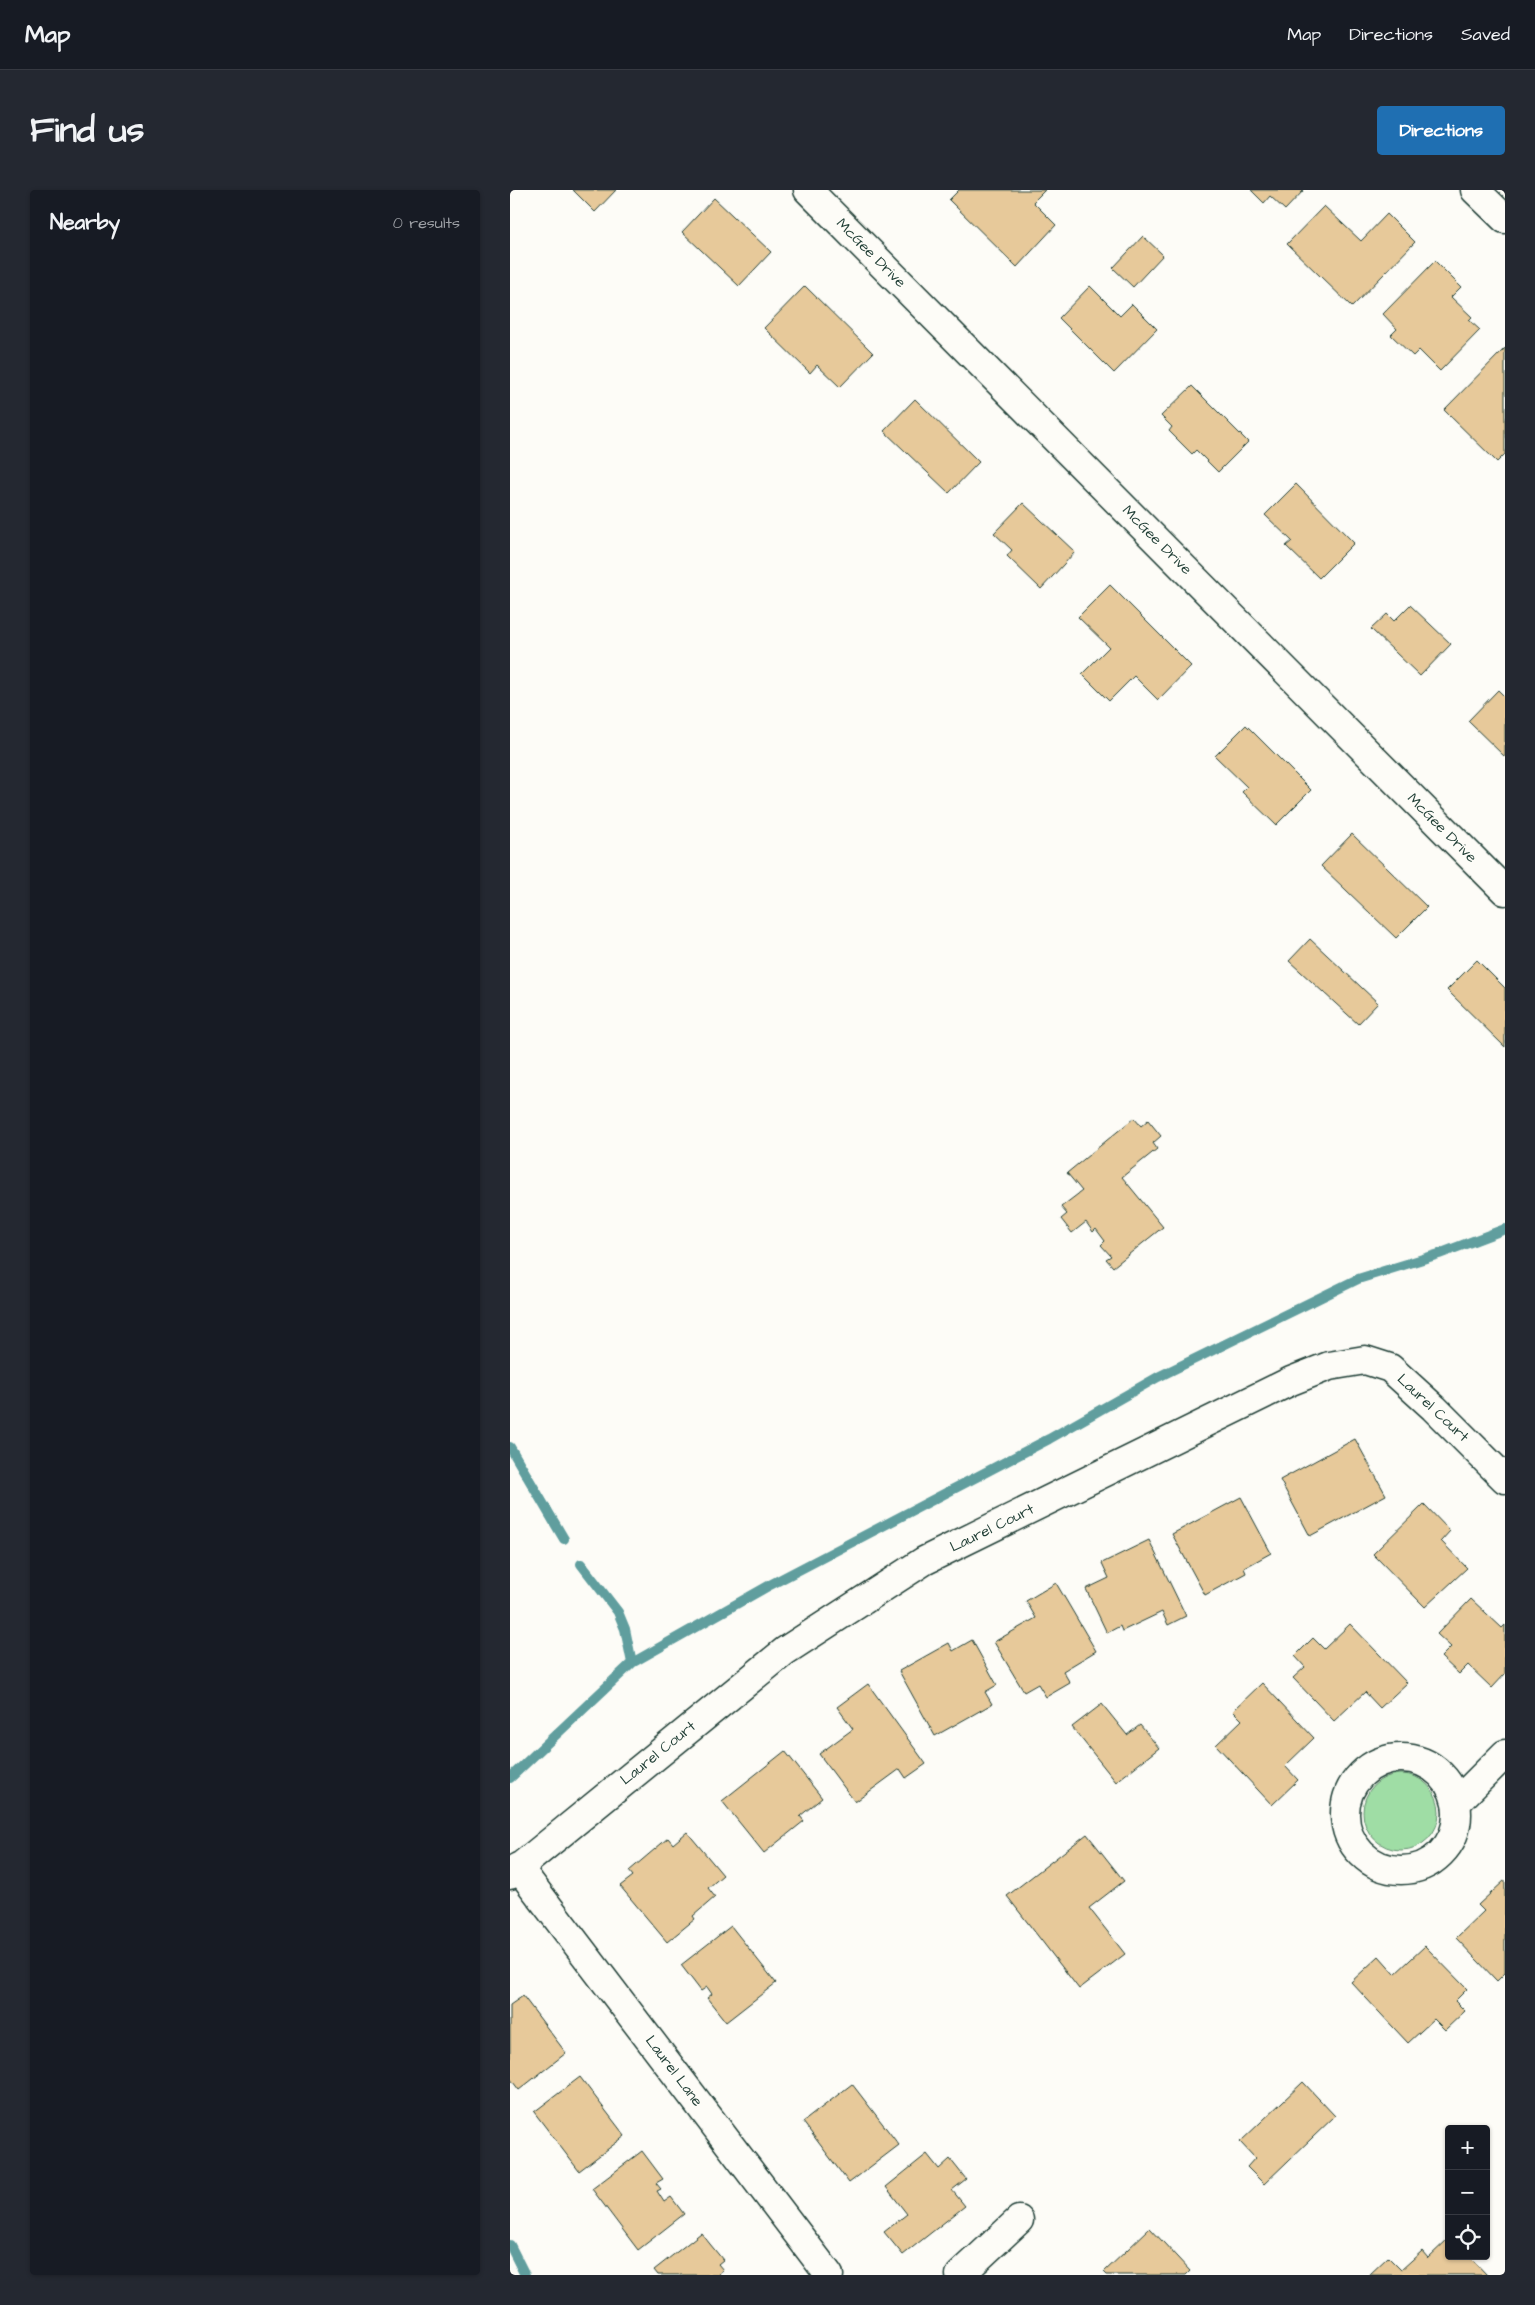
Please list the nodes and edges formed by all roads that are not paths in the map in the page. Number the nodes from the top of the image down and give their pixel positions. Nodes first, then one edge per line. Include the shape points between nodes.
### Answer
1 (808, 190) edge
2 (1475, 190) edge
3 (1505, 219) edge
4 (1505, 891) edge
5 (1505, 1479) edge
6 (1505, 1754) edge
7 (1456, 1802) junction
8 (514, 1871) edge
9 (1020, 2220) dead end
10 (829, 2275) edge
11 (960, 2275) edge

1 - 4 street, McGee Drive
2 - 3 street
5 - 8 street, Laurel Court via 1390,1368 1365,1360 1329,1366 924,1561 785,1651
6 - 7 street
7 - 7 street via 1446,1779 1432,1766 1414,1758 1394,1757 1375,1763 1359,1775 1344,1810 1346,1829 1354,1845 1381,1867 1399,1871 1417,1868 1446,1848 1455,1832
8 - 10 street, Laurel Lane
9 - 11 street

